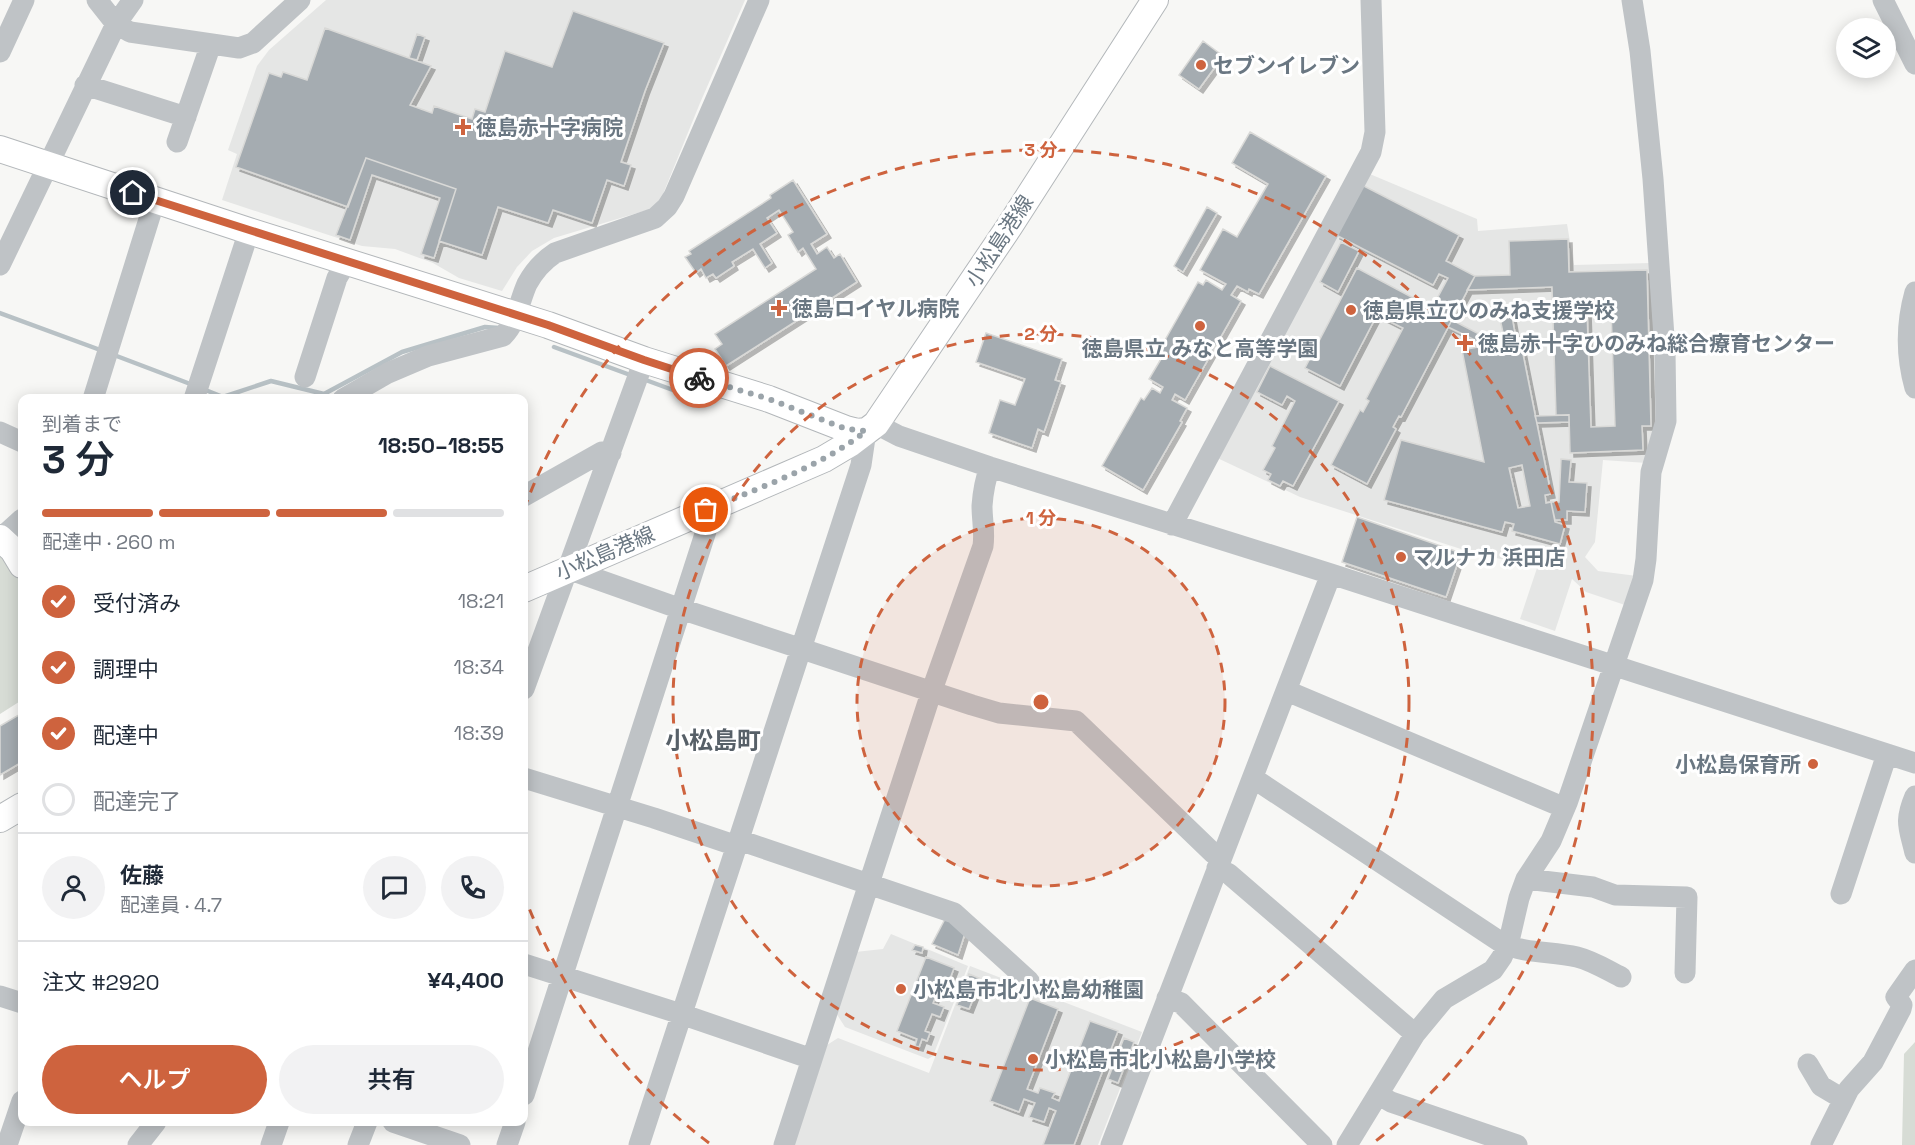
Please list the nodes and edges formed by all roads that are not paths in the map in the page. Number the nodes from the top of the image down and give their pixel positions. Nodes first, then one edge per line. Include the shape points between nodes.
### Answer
1 (24, 0) edge
2 (97, 0) edge
3 (133, 0) edge
4 (759, 0) edge
5 (1155, 0) edge
6 (1371, 0) edge
7 (1632, 0) edge
8 (1882, 0) edge
9 (288, 4) edge
10 (116, 24) junction
11 (212, 44) junction
12 (0, 52) edge
13 (1915, 64) edge
14 (86, 85) junction
15 (186, 117) junction
16 (177, 142) dead end
17 (0, 149) edge
18 (46, 165) junction
19 (155, 200) junction
20 (249, 231) junction
21 (347, 261) junction
22 (0, 265) edge
23 (1915, 292) edge
24 (516, 315) junction
25 (640, 371) junction
26 (305, 377) dead end
27 (1915, 388) edge
28 (196, 392) edge
29 (95, 394) edge
30 (352, 394) edge
31 (871, 428) junction
32 (0, 432) edge
33 (18, 440) edge
34 (611, 453) junction
35 (990, 467) junction
36 (528, 494) edge
37 (706, 510) junction
38 (18, 522) edge
39 (1172, 525) junction
40 (0, 538) edge
41 (18, 558) edge
42 (568, 569) junction
43 (1331, 574) junction
44 (528, 587) edge
45 (681, 609) junction
46 (801, 648) junction
47 (1612, 666) junction
48 (528, 678) edge
49 (932, 690) junction
50 (1287, 691) junction
51 (1887, 754) junction
52 (1915, 763) edge
53 (1253, 778) junction
54 (528, 779) edge
55 (1915, 796) edge
56 (616, 806) junction
57 (18, 808) edge
58 (1564, 808) junction
59 (0, 819) edge
60 (738, 843) junction
61 (1915, 853) edge
62 (1219, 862) junction
63 (1526, 879) junction
64 (869, 883) junction
65 (1841, 894) dead end
66 (1507, 945) junction
67 (528, 965) edge
68 (1915, 970) edge
69 (1686, 973) dead end
70 (562, 977) junction
71 (1621, 977) dead end
72 (1029, 981) dead end
73 (0, 996) edge
74 (1167, 998) junction
75 (18, 1002) edge
76 (681, 1014) junction
77 (1415, 1034) junction
78 (812, 1059) junction
79 (1808, 1064) dead end
80 (528, 1083) edge
81 (1379, 1095) junction
82 (1843, 1099) junction
83 (18, 1113) edge
84 (153, 1126) edge
85 (278, 1126) edge
86 (365, 1126) edge
87 (405, 1126) edge
88 (514, 1126) edge
89 (7, 1145) edge
90 (138, 1145) edge
91 (271, 1145) edge
92 (358, 1145) edge
93 (460, 1145) edge
94 (507, 1145) edge
95 (639, 1145) edge
96 (784, 1145) edge
97 (1111, 1145) edge
98 (1322, 1145) edge
99 (1347, 1145) edge
100 (1517, 1145) edge
101 (1821, 1145) edge

1 - 12 street
2 - 10 street
3 - 10 street
4 - 24 street via 667,207 656,218 555,253 541,263 527,284
5 - 31 main road, 小松島港線 via 1002,237
6 - 39 street via 1375,132 1371,152
7 - 47 street via 1653,179 1666,421 1651,472 1643,580
8 - 13 street
9 - 11 street via 253,43 239,48
10 - 11 street via 130,32
10 - 14 street
11 - 15 street
14 - 15 street
14 - 18 street
15 - 16 street
17 - 18 main road
18 - 19 main road
18 - 22 street
19 - 20 main road
19 - 29 street
20 - 21 main road
20 - 28 street
21 - 24 main road
21 - 26 street via 337,278
23 - 27 street via 1908,354
24 - 25 main road via 597,342
24 - 30 street via 503,336 428,356
25 - 31 main road via 769,399 846,429
25 - 34 street
31 - 35 street
31 - 37 main road, 小松島港線 via 824,459
31 - 46 street
32 - 33 street
34 - 36 street via 602,452
34 - 42 street
35 - 39 street
35 - 49 street via 984,485 983,546
37 - 42 main road, 小松島港線
37 - 45 street via 706,531
38 - 40 street
39 - 43 street
40 - 41 main road
42 - 44 main road, 小松島港線
42 - 45 street
42 - 48 street
43 - 47 street
43 - 50 street
45 - 46 street
45 - 56 street
46 - 49 street
46 - 60 street
47 - 51 street
47 - 58 street
49 - 62 street via 999,713 1076,721
49 - 64 street
50 - 53 street
50 - 58 street
51 - 52 street
51 - 65 street
53 - 62 street
53 - 66 street
54 - 56 street
55 - 61 street via 1908,823
56 - 60 street
56 - 70 street
57 - 59 main road
58 - 63 street via 1551,841
60 - 64 street
60 - 76 street
62 - 74 street
62 - 77 street
63 - 66 street
63 - 69 street via 1615,895 1687,897
64 - 72 street via 959,916
64 - 78 street
66 - 71 street via 1588,960
66 - 77 street via 1492,970 1444,999
67 - 70 street
68 - 82 street via 1896,997 1902,1005 1878,1055
70 - 76 street
70 - 80 street
73 - 75 street
74 - 97 street
74 - 98 street via 1181,1003
76 - 78 street
76 - 95 street
77 - 81 street
78 - 96 street
79 - 82 street via 1821,1086
81 - 99 street
81 - 100 street
82 - 101 street
83 - 89 street
84 - 90 street
85 - 91 street
86 - 92 street
87 - 93 street
88 - 94 street

